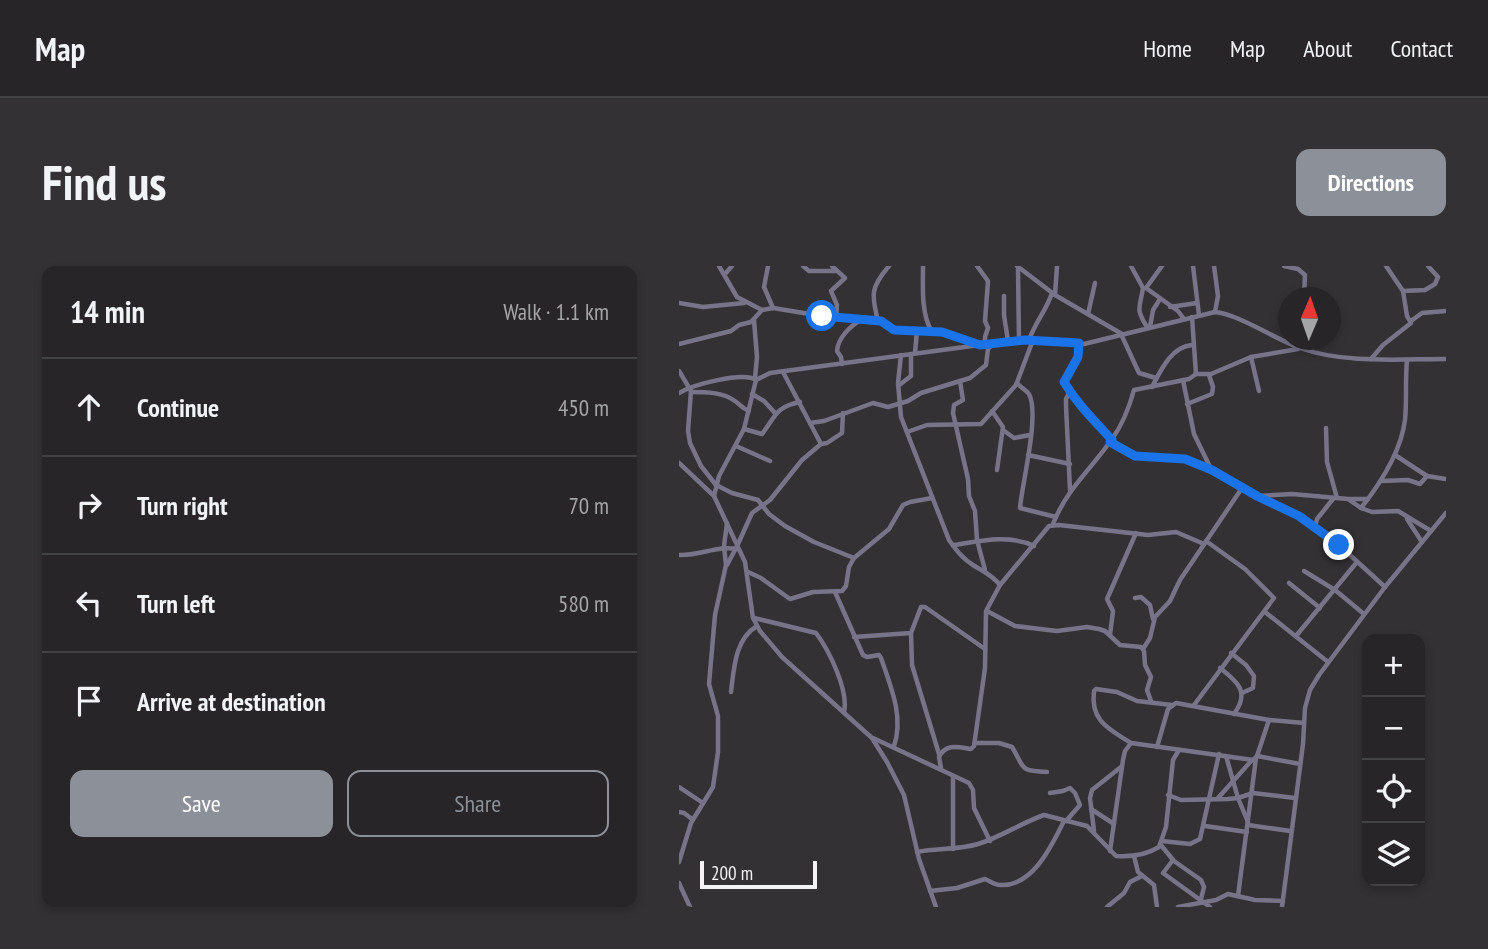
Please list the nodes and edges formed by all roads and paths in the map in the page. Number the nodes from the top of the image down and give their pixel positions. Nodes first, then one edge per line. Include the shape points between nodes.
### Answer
1 (719, 266) edge
2 (732, 266) edge
3 (768, 266) edge
4 (803, 266) edge
5 (832, 266) edge
6 (889, 266) edge
7 (923, 266) edge
8 (977, 266) edge
9 (1017, 266) edge
10 (1057, 266) edge
11 (1131, 266) edge
12 (1162, 266) edge
13 (1193, 266) edge
14 (1213, 266) edge
15 (1284, 266) edge
16 (1386, 266) edge
17 (1428, 266) edge
18 (837, 271) junction
19 (725, 275) junction
20 (1095, 283) dead end
21 (1304, 287) edge
22 (1145, 289) junction
23 (1403, 291) junction
24 (1053, 294) junction
25 (1004, 296) dead end
26 (1160, 299) junction
27 (679, 303) edge
28 (744, 303) junction
29 (1197, 303) junction
30 (1170, 307) junction
31 (773, 308) junction
32 (762, 310) junction
33 (1446, 311) edge
34 (1215, 312) junction
35 (1088, 314) junction
36 (1199, 315) junction
37 (836, 317) junction
38 (1192, 317) junction
39 (862, 319) junction
40 (1184, 319) junction
41 (754, 320) junction
42 (878, 321) junction
43 (1411, 321) junction
44 (1149, 327) junction
45 (917, 330) junction
46 (931, 331) junction
47 (1121, 334) junction
48 (1278, 338) edge
49 (1031, 340) junction
50 (1008, 341) junction
51 (1019, 341) junction
52 (994, 343) junction
53 (1079, 343) junction
54 (679, 344) edge
55 (983, 344) junction
56 (1192, 345) junction
57 (1284, 350) edge
58 (1308, 350) edge
59 (1312, 351) joint
60 (913, 354) junction
61 (901, 355) junction
62 (1251, 356) junction
63 (1371, 359) junction
64 (1407, 359) junction
65 (1446, 359) edge
66 (842, 364) junction
67 (679, 371) edge
68 (783, 372) junction
69 (1196, 374) junction
70 (1209, 374) junction
71 (1156, 378) junction
72 (755, 379) junction
73 (1183, 380) junction
74 (960, 381) junction
75 (1017, 383) junction
76 (898, 386) junction
77 (1151, 387) junction
78 (690, 390) junction
79 (1070, 391) junction
80 (1259, 391) dead end
81 (679, 393) edge
82 (752, 394) junction
83 (800, 402) junction
84 (899, 403) junction
85 (1187, 404) junction
86 (749, 411) junction
87 (992, 411) junction
88 (775, 413) junction
89 (843, 413) junction
90 (810, 423) junction
91 (955, 425) junction
92 (1326, 428) dead end
93 (744, 429) junction
94 (1003, 430) junction
95 (907, 432) junction
96 (1030, 435) junction
97 (1111, 441) junction
98 (821, 444) junction
99 (736, 446) junction
100 (1395, 454) junction
101 (1028, 455) junction
102 (770, 461) dead end
103 (1070, 464) junction
104 (681, 467) edge
105 (997, 470) dead end
106 (1212, 470) junction
107 (1427, 475) junction
108 (1446, 479) edge
109 (1381, 481) junction
110 (716, 485) junction
111 (1242, 488) junction
112 (1070, 490) junction
113 (714, 496) junction
114 (1257, 496) junction
115 (932, 498) junction
116 (1335, 498) junction
117 (1348, 499) junction
118 (1369, 499) junction
119 (762, 504) junction
120 (1361, 508) junction
121 (1446, 513) edge
122 (1404, 515) junction
123 (1056, 517) junction
124 (1317, 519) junction
125 (727, 522) junction
126 (1307, 522) junction
127 (1053, 524) junction
128 (1315, 527) junction
129 (1431, 531) junction
130 (1136, 533) junction
131 (977, 540) junction
132 (1422, 542) junction
133 (1205, 543) junction
134 (961, 544) junction
135 (953, 545) junction
136 (724, 546) junction
137 (1034, 546) junction
138 (737, 547) junction
139 (958, 552) junction
140 (679, 555) edge
141 (854, 558) junction
142 (1357, 562) junction
143 (726, 565) junction
144 (985, 570) junction
145 (1304, 571) dead end
146 (748, 572) junction
147 (1289, 583) dead end
148 (1000, 585) junction
149 (1385, 587) junction
150 (1335, 590) junction
151 (835, 592) junction
152 (1135, 598) dead end
153 (1320, 608) junction
154 (986, 611) junction
155 (1265, 612) junction
156 (1364, 614) junction
157 (753, 618) junction
158 (1153, 620) junction
159 (757, 626) junction
160 (911, 633) junction
161 (1110, 635) junction
162 (1296, 636) junction
163 (854, 637) junction
164 (1143, 649) junction
165 (986, 650) junction
166 (1231, 653) junction
167 (1328, 662) junction
168 (1220, 668) junction
169 (731, 692) dead end
170 (1242, 693) junction
171 (1151, 701) junction
172 (1171, 705) junction
173 (1194, 705) junction
174 (844, 712) junction
175 (1234, 714) junction
176 (1269, 720) junction
177 (1304, 723) junction
178 (872, 738) junction
179 (975, 743) junction
180 (1131, 743) junction
181 (894, 747) junction
182 (1157, 747) junction
183 (1179, 750) junction
184 (1219, 754) junction
185 (940, 755) junction
186 (1226, 755) junction
187 (1255, 758) junction
188 (1300, 764) junction
189 (1122, 766) junction
190 (941, 768) junction
191 (1047, 772) dead end
192 (953, 775) junction
193 (1233, 780) junction
194 (679, 787) edge
195 (1049, 793) dead end
196 (1253, 793) junction
197 (1168, 795) junction
198 (1217, 798) junction
199 (1238, 798) junction
200 (1295, 798) junction
201 (1209, 799) junction
202 (1080, 801) junction
203 (703, 803) junction
204 (1091, 808) junction
205 (679, 812) edge
206 (1091, 816) junction
207 (692, 819) junction
208 (1065, 821) junction
209 (1079, 823) junction
210 (1114, 824) junction
211 (1248, 824) junction
212 (1205, 826) junction
213 (1290, 831) junction
214 (1094, 832) junction
215 (1247, 832) junction
216 (990, 841) junction
217 (1161, 843) junction
218 (953, 849) junction
219 (918, 852) junction
220 (1110, 852) junction
221 (1134, 856) junction
222 (1174, 860) junction
223 (679, 862) edge
224 (1142, 876) junction
225 (680, 886) edge
226 (1240, 886) junction
227 (930, 891) junction
228 (1228, 894) junction
229 (1238, 896) junction
230 (1201, 902) edge
231 (1282, 904) edge
232 (690, 907) edge
233 (936, 907) edge
234 (1107, 907) edge
235 (1157, 907) edge
236 (1178, 907) edge
237 (1210, 907) edge

1 - 19 street
2 - 19 street
3 - 31 street via 764,287
4 - 18 street via 809,271
5 - 18 street
6 - 42 street via 877,279 872,295
7 - 46 street
8 - 55 street via 988,281 985,321 989,328
9 - 24 street
9 - 51 street
10 - 24 street
11 - 22 street
12 - 22 street
13 - 29 street
14 - 34 street via 1218,296
15 - 21 street via 1305,275
16 - 23 street
17 - 23 street via 1438,277 1435,284 1425,290
18 - 37 street via 845,278 831,291
19 - 28 street
20 - 35 street
22 - 26 street
22 - 44 street via 1138,311
23 - 43 street
24 - 35 street
24 - 49 street via 1035,322
25 - 50 street
26 - 30 street
26 - 44 street
27 - 28 street via 703,307
28 - 32 street
29 - 30 street
29 - 36 street
30 - 40 street
31 - 32 street
31 - 37 street
32 - 41 street
33 - 43 street via 1422,313
34 - 36 street
34 - 48 street
35 - 47 street
36 - 38 street
37 - 39 street
38 - 40 street
38 - 56 street
39 - 42 street
39 - 66 street via 839,342
40 - 44 street
41 - 54 street via 721,335
41 - 72 street
42 - 45 street via 894,330
43 - 63 street
44 - 47 street
45 - 46 street
45 - 60 street
46 - 55 street
47 - 53 street
47 - 71 street via 1139,373
49 - 51 street
49 - 53 street
49 - 75 street
50 - 51 street
50 - 52 street
52 - 55 street
52 - 74 street via 988,349 986,365
53 - 79 street via 1076,362 1064,380
55 - 60 street
56 - 69 street
56 - 71 street via 1172,356
57 - 62 street
58 - 59 street
59 - 63 street
60 - 61 street
60 - 76 street via 911,376
61 - 66 street
61 - 76 street
62 - 70 street
62 - 80 street
63 - 64 street
64 - 65 street
64 - 100 street via 1405,421
66 - 68 street
67 - 78 street
68 - 72 street
68 - 83 street
69 - 70 street
69 - 73 street
70 - 85 street via 1212,394
71 - 77 street
72 - 78 street via 737,378
72 - 82 street
73 - 77 street
73 - 85 street
74 - 84 street
74 - 91 street via 963,400 954,405
75 - 87 street
75 - 96 street via 1030,398
76 - 84 street
77 - 97 street via 1134,390
78 - 81 street
78 - 86 street via 717,394
78 - 110 street via 690,443
79 - 97 street
79 - 103 street via 1066,406
82 - 86 street
82 - 88 street
83 - 88 street
83 - 90 street
84 - 89 street via 888,407 873,403
84 - 95 street
85 - 106 street via 1194,435
86 - 93 street
87 - 91 street via 979,425
87 - 94 street
88 - 93 street via 762,434
89 - 90 street
89 - 98 street via 842,433
90 - 98 street
91 - 95 street via 927,425
91 - 131 street
92 - 116 street
93 - 99 street
94 - 96 street via 1014,438
94 - 105 street
95 - 115 street
96 - 101 street
97 - 106 street via 1135,456 1185,459
97 - 112 street
98 - 119 street
99 - 102 street
99 - 110 street
100 - 107 street
100 - 109 street
101 - 103 street
101 - 123 street via 1020,508
103 - 112 street
104 - 113 street
106 - 111 street
107 - 108 street
107 - 109 street via 1420,484
109 - 118 street
110 - 113 street
110 - 119 street
111 - 114 street
111 - 133 street
112 - 123 street
113 - 125 street
114 - 116 street
114 - 126 street
115 - 135 street
115 - 141 street via 906,503 889,529
116 - 117 street
116 - 124 street
117 - 118 street
117 - 120 street
118 - 120 street
119 - 138 street via 749,518
119 - 141 street via 785,526
120 - 122 street
121 - 129 street
122 - 129 street
122 - 132 street
123 - 127 street
124 - 126 street
124 - 128 street
125 - 136 street
125 - 138 street
126 - 128 street
127 - 130 street
127 - 137 street
128 - 142 street
129 - 132 street
130 - 133 street via 1176,532
130 - 161 street via 1107,599 1113,611
131 - 134 street
131 - 137 street via 1020,541
131 - 144 street
132 - 149 street
133 - 155 street via 1245,569 1273,596
133 - 158 street
134 - 135 street
134 - 139 street
135 - 139 street
136 - 138 street
136 - 140 street
136 - 143 street
137 - 148 street
138 - 143 street
138 - 146 street
139 - 144 street
141 - 151 street via 846,586
142 - 149 street
142 - 150 street
143 - 203 street via 709,684 717,716 718,752 713,787
144 - 148 street
145 - 150 street
146 - 151 street via 790,599
146 - 157 street
147 - 153 street
148 - 154 street
149 - 156 street
150 - 153 street
150 - 156 street
151 - 163 street
152 - 158 street via 1148,601
153 - 162 street
154 - 161 street via 1015,626 1057,631 1093,628
154 - 165 street
155 - 162 street
155 - 166 street
156 - 167 street
157 - 159 street
157 - 174 street via 816,633 837,672
158 - 164 street
159 - 169 street via 741,641
159 - 174 street via 782,657
160 - 163 street
160 - 165 street via 925,607
160 - 185 street via 913,668
161 - 164 street via 1120,645
162 - 167 street
163 - 181 street via 865,657 881,658 899,718
164 - 171 street via 1151,677 1147,690
165 - 179 street
166 - 168 street
166 - 170 street via 1254,676 1253,688
167 - 177 street via 1310,691
168 - 170 street
168 - 173 street
170 - 175 street
171 - 172 street
171 - 180 street via 1137,701 1108,689 1094,691 1097,718
172 - 173 street
172 - 182 street
173 - 175 street
174 - 178 street
175 - 176 street
176 - 177 street
176 - 187 street
177 - 188 street
178 - 181 street
178 - 219 street via 904,795
179 - 185 street via 971,749 954,746
179 - 191 street via 1012,747 1025,769
180 - 182 street
180 - 189 street
181 - 190 street
182 - 183 street
183 - 184 street
183 - 197 street
184 - 186 street
184 - 201 street
185 - 190 street
186 - 187 street
186 - 193 street
187 - 188 street
187 - 193 street
187 - 196 street
188 - 200 street
189 - 204 street via 1092,790
189 - 210 street
190 - 192 street
192 - 216 street via 972,787 974,808
192 - 218 street
193 - 198 street
193 - 199 street
194 - 203 street
195 - 202 street via 1071,788
196 - 199 street
196 - 200 street
196 - 211 street
197 - 201 street via 1181,800
197 - 217 street
198 - 199 street
198 - 201 street
199 - 211 street
200 - 213 street
201 - 212 street
202 - 204 street
202 - 208 street
203 - 207 street
204 - 206 street
204 - 210 street
205 - 207 street
206 - 209 street
206 - 214 street
207 - 223 street
208 - 209 street
208 - 216 street via 1042,815
208 - 227 street via 1035,870 1022,878 1005,885 985,879
209 - 214 street
210 - 220 street
211 - 213 street
211 - 215 street
212 - 215 street
212 - 217 street via 1196,842
213 - 231 street
214 - 220 street
215 - 226 street
216 - 218 street
217 - 221 street
217 - 222 street
218 - 219 street
219 - 227 street
220 - 221 street
221 - 224 street
222 - 230 street via 1201,880
222 - 230 street via 1163,873
224 - 234 street
224 - 235 street via 1154,885
225 - 232 street
226 - 228 street
226 - 229 street
227 - 233 street
228 - 229 street
228 - 230 street
229 - 231 street
230 - 236 street
230 - 237 street

